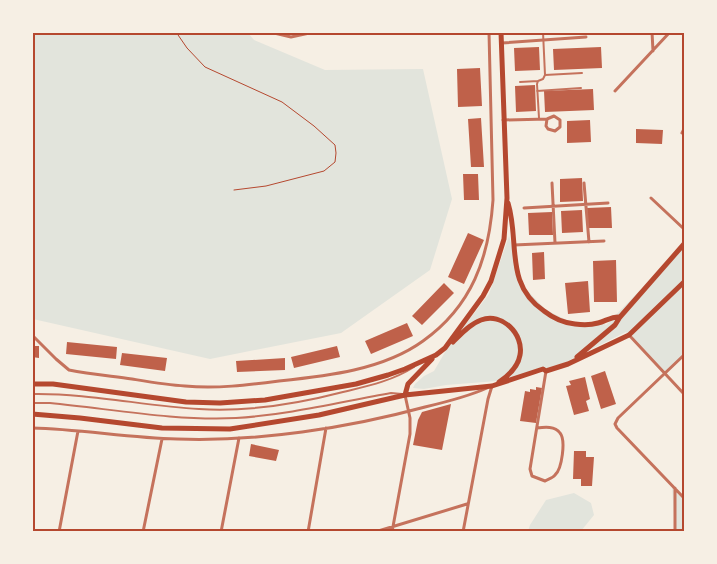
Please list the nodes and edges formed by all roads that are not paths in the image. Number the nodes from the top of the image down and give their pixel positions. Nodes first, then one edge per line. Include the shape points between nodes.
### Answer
1 (270, 32) edge
2 (314, 32) edge
3 (489, 32) edge
4 (502, 32) edge
5 (543, 32) edge
6 (652, 32) edge
7 (670, 32) edge
8 (586, 37) dead end
9 (543, 40) junction
10 (501, 43) junction
11 (653, 51) junction
12 (582, 73) dead end
13 (545, 75) junction
14 (538, 81) junction
15 (520, 82) dead end
16 (581, 88) dead end
17 (537, 91) junction
18 (615, 91) dead end
19 (539, 118) junction
20 (547, 119) junction
21 (503, 120) junction
22 (552, 183) dead end
23 (584, 183) dead end
24 (507, 198) junction
25 (651, 198) dead end
26 (608, 203) dead end
27 (585, 204) junction
28 (553, 206) junction
29 (524, 208) dead end
30 (684, 229) edge
31 (604, 241) dead end
32 (589, 242) junction
33 (555, 243) junction
34 (684, 244) edge
35 (514, 245) junction
36 (684, 282) edge
37 (620, 317) junction
38 (32, 335) edge
39 (630, 335) junction
40 (445, 348) junction
41 (436, 355) junction
42 (684, 355) edge
43 (568, 364) junction
44 (546, 371) junction
45 (665, 374) junction
46 (32, 384) edge
47 (492, 386) junction
48 (32, 394) edge
49 (684, 394) edge
50 (405, 395) junction
51 (32, 403) edge
52 (408, 412) junction
53 (32, 414) edge
54 (32, 428) edge
55 (326, 428) junction
56 (537, 428) junction
57 (78, 431) junction
58 (239, 438) junction
59 (162, 439) junction
60 (675, 488) junction
61 (684, 498) edge
62 (467, 504) junction
63 (393, 526) junction
64 (59, 532) edge
65 (143, 532) edge
66 (221, 532) edge
67 (308, 532) edge
68 (375, 532) edge
69 (392, 532) edge
70 (463, 532) edge
71 (675, 532) edge

1 - 2 street via 292,36
3 - 38 street via 492,224 479,274 468,293 443,324 423,341 401,354 348,371 268,383 185,386 69,370
4 - 10 main road
5 - 9 lane
6 - 11 street
7 - 11 street
8 - 9 street
9 - 10 street
9 - 13 lane
10 - 21 main road
11 - 18 street
12 - 13 lane
13 - 14 lane
14 - 15 lane
14 - 17 lane
16 - 17 lane
17 - 19 lane
19 - 20 street
19 - 21 street
20 - 20 street via 557,117 560,127 555,131 548,129
21 - 24 main road
22 - 28 street
23 - 27 street
24 - 35 main road
24 - 40 main road via 504,239 490,281 483,296
25 - 30 street
26 - 27 street
27 - 28 street
27 - 32 street
28 - 29 street
28 - 33 street
31 - 32 street
32 - 33 street
33 - 35 street
34 - 37 main road
35 - 37 main road via 518,280 542,310 560,321 577,325
36 - 39 main road
37 - 43 main road via 615,325
39 - 43 main road
39 - 45 street
40 - 41 main road
40 - 47 main road via 480,320 504,322 517,334 520,355 514,370
41 - 46 main road via 405,369 356,384 265,400 186,402
41 - 48 lane via 400,376 368,386 254,408 201,409 83,396
41 - 50 main road via 408,384
42 - 45 street
43 - 44 main road
44 - 47 main road via 543,369
44 - 56 street
45 - 49 street
45 - 60 street via 615,421 617,428
47 - 50 main road
47 - 52 street via 469,396
47 - 62 street
50 - 51 lane via 391,393 236,418 194,418
50 - 52 street
50 - 53 main road via 319,415 230,430 162,428
52 - 55 street
52 - 63 street via 410,434
54 - 57 street
55 - 58 street
55 - 67 street
56 - 56 street via 530,469 532,476 544,481 555,476 559,468 563,438 553,428
57 - 59 street
57 - 64 street
58 - 59 street
58 - 66 street
59 - 65 street
60 - 61 street
60 - 71 street
62 - 63 street
62 - 70 street
63 - 68 street
63 - 69 street

